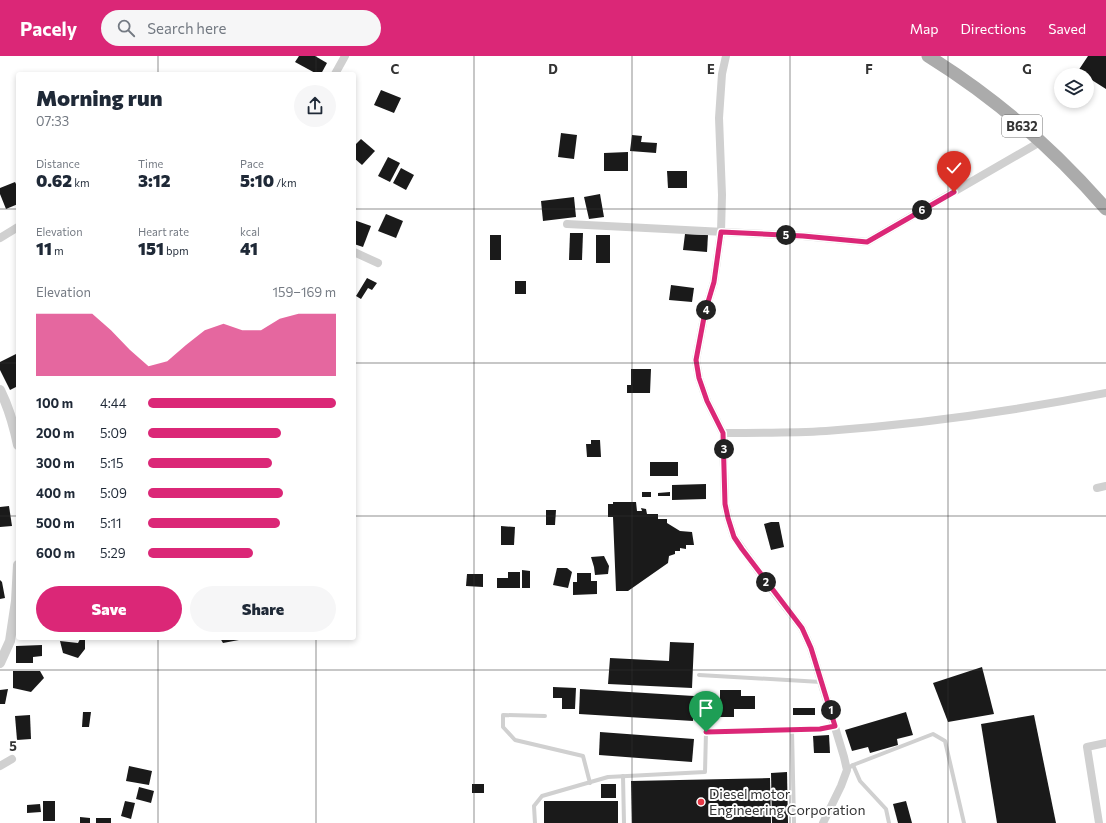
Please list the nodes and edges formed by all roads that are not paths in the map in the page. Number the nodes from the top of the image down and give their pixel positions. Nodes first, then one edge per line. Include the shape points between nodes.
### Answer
1 (345, 56) edge
2 (726, 56) edge
3 (928, 56) edge
4 (335, 72) edge
5 (1040, 142) junction
6 (1106, 209) edge
7 (567, 224) dead end
8 (16, 228) edge
9 (721, 232) junction
10 (0, 238) edge
11 (356, 253) edge
12 (378, 263) dead end
13 (0, 390) edge
14 (1106, 392) edge
15 (723, 433) junction
16 (16, 436) edge
17 (1106, 486) edge
18 (1097, 488) dead end
19 (16, 601) edge
20 (0, 663) edge
21 (699, 674) dead end
22 (822, 682) junction
23 (544, 716) dead end
24 (835, 726) junction
25 (792, 730) junction
26 (1106, 743) edge
27 (12, 759) dead end
28 (0, 766) edge
29 (850, 768) junction
30 (623, 776) junction
31 (590, 782) junction
32 (535, 823) edge
33 (624, 823) edge
34 (794, 823) edge
35 (823, 823) edge
36 (889, 823) edge
37 (964, 823) edge
38 (1099, 823) edge

1 - 4 street
2 - 9 street via 719,118
3 - 5 main road, B632 via 963,79
5 - 6 main road, B632
5 - 9 street via 867,242
7 - 9 street
8 - 10 street
9 - 15 street via 714,282 705,312 696,360 707,401
11 - 12 street
13 - 16 street
14 - 15 street via 971,416 899,425 825,431
15 - 22 street via 725,504 734,537 802,628
17 - 18 street
19 - 20 street via 10,641
21 - 22 lane
22 - 24 street
23 - 31 lane via 503,715 503,727 515,740 583,756
24 - 25 lane
24 - 29 street via 844,758
25 - 30 lane via 706,732 705,772
25 - 34 lane
26 - 38 street via 1087,747
27 - 28 street
29 - 35 street
29 - 36 lane via 886,809
29 - 37 lane via 933,734 945,741
30 - 31 lane
30 - 33 lane
31 - 32 lane via 542,796 534,806

